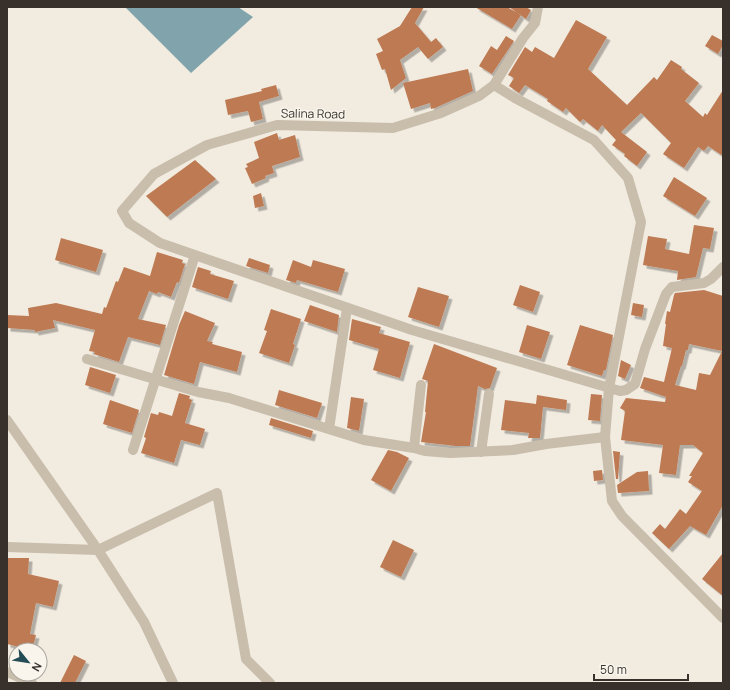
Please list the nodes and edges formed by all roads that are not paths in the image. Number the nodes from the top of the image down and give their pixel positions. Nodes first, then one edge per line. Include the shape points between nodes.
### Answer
1 (538, 7) edge
2 (494, 85) junction
3 (195, 255) junction
4 (723, 267) edge
5 (347, 308) junction
6 (87, 359) dead end
7 (156, 379) junction
8 (421, 385) dead end
9 (609, 388) junction
10 (489, 394) dead end
11 (7, 420) edge
12 (330, 429) junction
13 (605, 437) junction
14 (414, 448) junction
15 (134, 450) dead end
16 (482, 452) junction
17 (7, 547) edge
18 (98, 550) junction
19 (723, 618) edge
20 (7, 672) edge
21 (32, 683) edge
22 (173, 683) edge
23 (270, 683) edge

1 - 2 street, Salina Road via 535,24 523,38
2 - 3 street, Salina Road via 479,96 441,113 393,128 277,125 207,145 154,174 122,211 129,223 160,243
2 - 9 street via 594,140 628,178 641,222
3 - 5 street
3 - 7 street
4 - 9 street via 712,279 704,283 672,287 660,306 635,384 626,390
5 - 9 street via 412,330
5 - 12 street
6 - 7 street
7 - 12 street
7 - 15 street
8 - 14 street
9 - 13 street
10 - 16 street
11 - 18 street
12 - 14 street via 364,440
13 - 16 street
13 - 19 street via 612,501 622,516
14 - 16 street via 450,453
17 - 18 street
18 - 22 street via 144,622
18 - 23 street via 217,493 246,659
20 - 21 street

